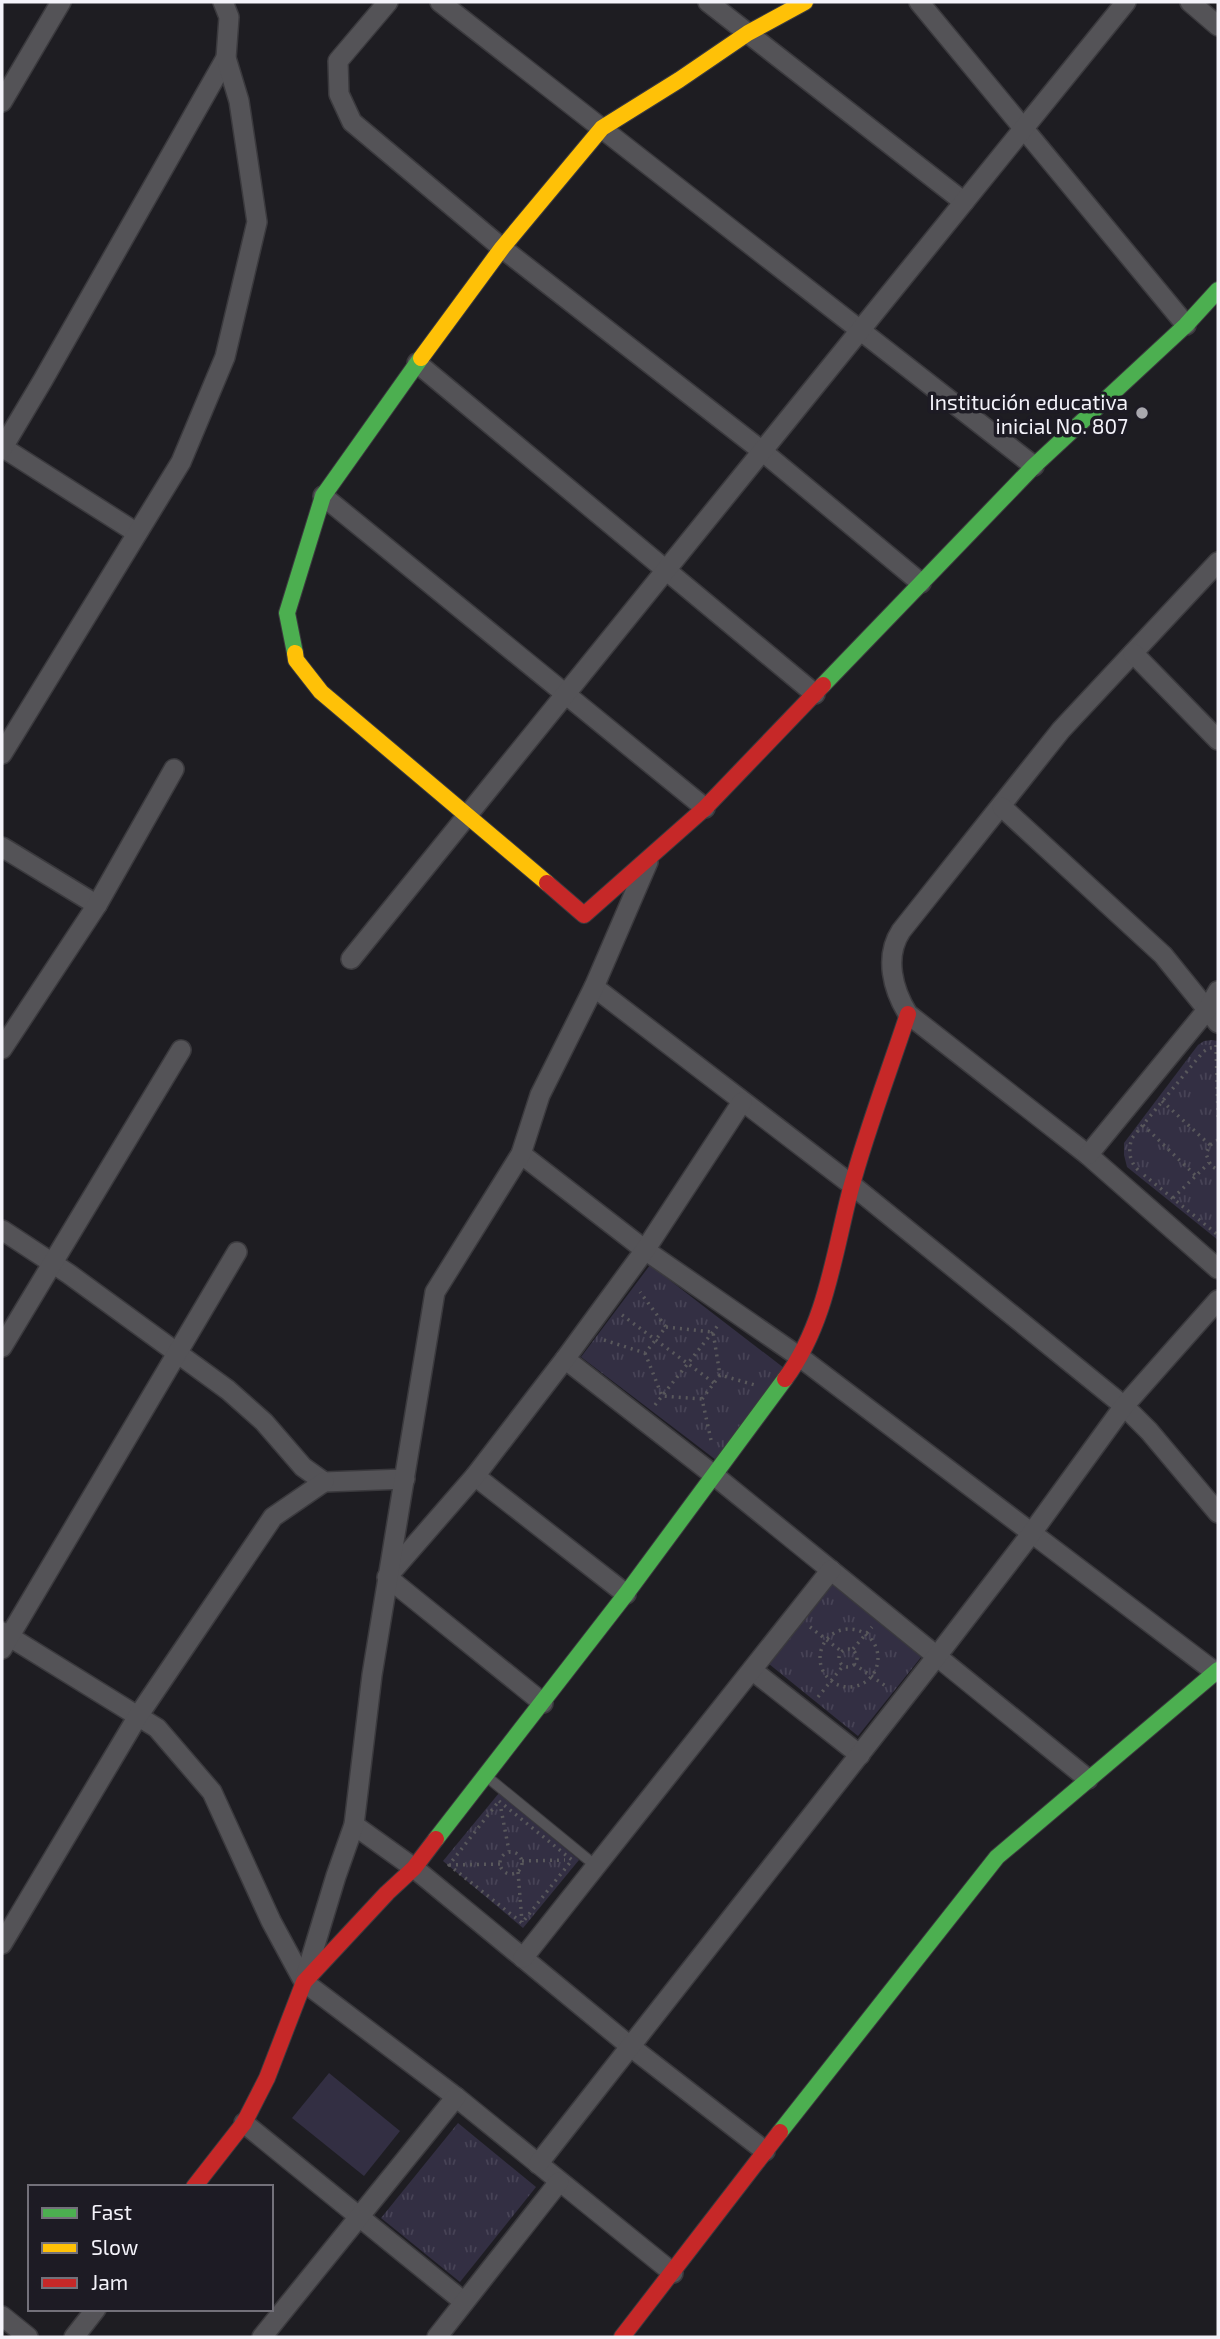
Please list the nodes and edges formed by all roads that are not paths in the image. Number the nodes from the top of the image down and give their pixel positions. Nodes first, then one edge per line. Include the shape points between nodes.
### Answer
1 (61, 2) edge
2 (223, 2) edge
3 (388, 2) edge
4 (440, 2) edge
5 (708, 2) edge
6 (805, 2) edge
7 (919, 2) edge
8 (1126, 2) edge
9 (1190, 2) edge
10 (1218, 26) edge
11 (748, 33) junction
12 (226, 58) junction
13 (2, 102) edge
14 (602, 128) junction
15 (1023, 128) junction
16 (964, 202) junction
17 (502, 248) junction
18 (1218, 290) edge
19 (1186, 324) junction
20 (860, 330) junction
21 (416, 363) junction
22 (2, 448) edge
23 (762, 451) junction
24 (1034, 466) junction
25 (323, 496) junction
26 (137, 533) junction
27 (1218, 562) edge
28 (666, 570) junction
29 (921, 583) junction
30 (1133, 653) junction
31 (566, 694) junction
32 (814, 694) junction
33 (1218, 740) edge
34 (2, 754) edge
35 (174, 769) dead end
36 (1002, 807) junction
37 (705, 808) junction
38 (468, 815) junction
39 (2, 847) edge
40 (651, 856) junction
41 (97, 905) junction
42 (351, 959) dead end
43 (594, 987) junction
44 (1218, 991) edge
45 (908, 1014) junction
46 (1212, 1016) edge
47 (2, 1049) edge
48 (181, 1051) dead end
49 (742, 1102) junction
50 (521, 1154) junction
51 (1088, 1155) junction
52 (852, 1185) junction
53 (2, 1230) edge
54 (645, 1251) junction
55 (237, 1252) dead end
56 (52, 1263) junction
57 (1218, 1269) edge
58 (1218, 1300) edge
59 (2, 1347) edge
60 (177, 1353) junction
61 (801, 1357) junction
62 (565, 1359) junction
63 (1124, 1406) junction
64 (475, 1476) junction
65 (715, 1476) junction
66 (405, 1479) junction
67 (324, 1482) junction
68 (1218, 1513) edge
69 (1031, 1534) junction
70 (831, 1570) junction
71 (387, 1577) junction
72 (626, 1594) junction
73 (4, 1639) edge
74 (937, 1656) junction
75 (752, 1670) junction
76 (1217, 1671) edge
77 (543, 1703) junction
78 (138, 1716) junction
79 (860, 1755) junction
80 (486, 1776) junction
81 (1088, 1779) junction
82 (354, 1825) junction
83 (596, 1866) junction
84 (414, 1868) junction
85 (2, 1944) edge
86 (523, 1958) junction
87 (304, 1982) junction
88 (631, 2047) junction
89 (456, 2097) junction
90 (244, 2123) junction
91 (765, 2151) junction
92 (538, 2164) junction
93 (559, 2182) junction
94 (196, 2185) edge
95 (358, 2216) junction
96 (673, 2273) junction
97 (464, 2302) junction
98 (94, 2311) edge
99 (2, 2316) edge
100 (28, 2337) edge
101 (74, 2337) edge
102 (262, 2337) edge
103 (437, 2337) edge
104 (622, 2337) edge

1 - 13 street
2 - 12 street via 229,17
3 - 17 street via 338,61 339,94 352,122
4 - 14 street
5 - 11 street
6 - 11 street
7 - 15 street
8 - 15 street
9 - 10 street
11 - 14 street
11 - 16 street
12 - 22 street
12 - 26 street via 239,101 257,222 225,357 181,462
14 - 17 street
14 - 20 street
15 - 16 street
15 - 19 street
16 - 20 street
17 - 21 street
17 - 23 street
18 - 19 street
19 - 24 street
20 - 23 street
20 - 24 street
21 - 25 street
21 - 28 street
22 - 26 street
23 - 28 street
23 - 29 street
24 - 29 street
25 - 31 street
25 - 38 street via 287,613 296,660 321,692
26 - 34 street
27 - 30 street
28 - 31 street
28 - 32 street
29 - 32 street
30 - 33 street
30 - 36 street via 1061,730
31 - 37 street
31 - 38 street
32 - 37 street
35 - 41 street
36 - 45 street via 892,949 896,992
36 - 46 street via 1163,955
37 - 40 street
38 - 40 street via 584,915
38 - 42 street
39 - 41 street
40 - 43 street
41 - 47 street
43 - 49 street
43 - 50 street via 540,1095
44 - 46 street
45 - 51 street
45 - 52 street
46 - 51 street
48 - 56 street
49 - 52 street
49 - 54 street
50 - 54 street
50 - 66 street via 435,1292
51 - 57 street
52 - 61 street via 819,1317
52 - 63 street
53 - 56 street
54 - 61 street
54 - 62 street
55 - 60 street
56 - 59 street
56 - 60 street
58 - 63 street
60 - 67 street via 228,1390 303,1467
60 - 73 street
61 - 65 street
61 - 69 street
62 - 64 street
62 - 65 street
63 - 68 street
63 - 69 street
64 - 71 street
64 - 72 street
65 - 70 street
65 - 72 street
66 - 67 street
66 - 71 street
67 - 78 street via 273,1517
69 - 74 street
69 - 76 street
70 - 74 street
70 - 75 street
71 - 77 street
71 - 82 street
72 - 77 street
73 - 78 street
74 - 79 street
74 - 81 street
75 - 79 street
75 - 83 street
76 - 81 street
77 - 80 street
78 - 85 street
78 - 87 street via 157,1728 212,1792
79 - 88 street
80 - 83 lane via 503,1797
80 - 84 street
81 - 91 street via 997,1857
82 - 84 street
82 - 87 street
83 - 86 street
84 - 86 street
84 - 87 street
86 - 88 street
87 - 89 street
87 - 90 street via 267,2078
88 - 91 street
88 - 92 street
89 - 92 street
89 - 95 street
90 - 94 street
90 - 95 street
91 - 96 street
92 - 93 street
93 - 96 street
93 - 97 street
95 - 97 street
95 - 102 street
96 - 104 street
97 - 103 street
98 - 101 street
99 - 100 street

